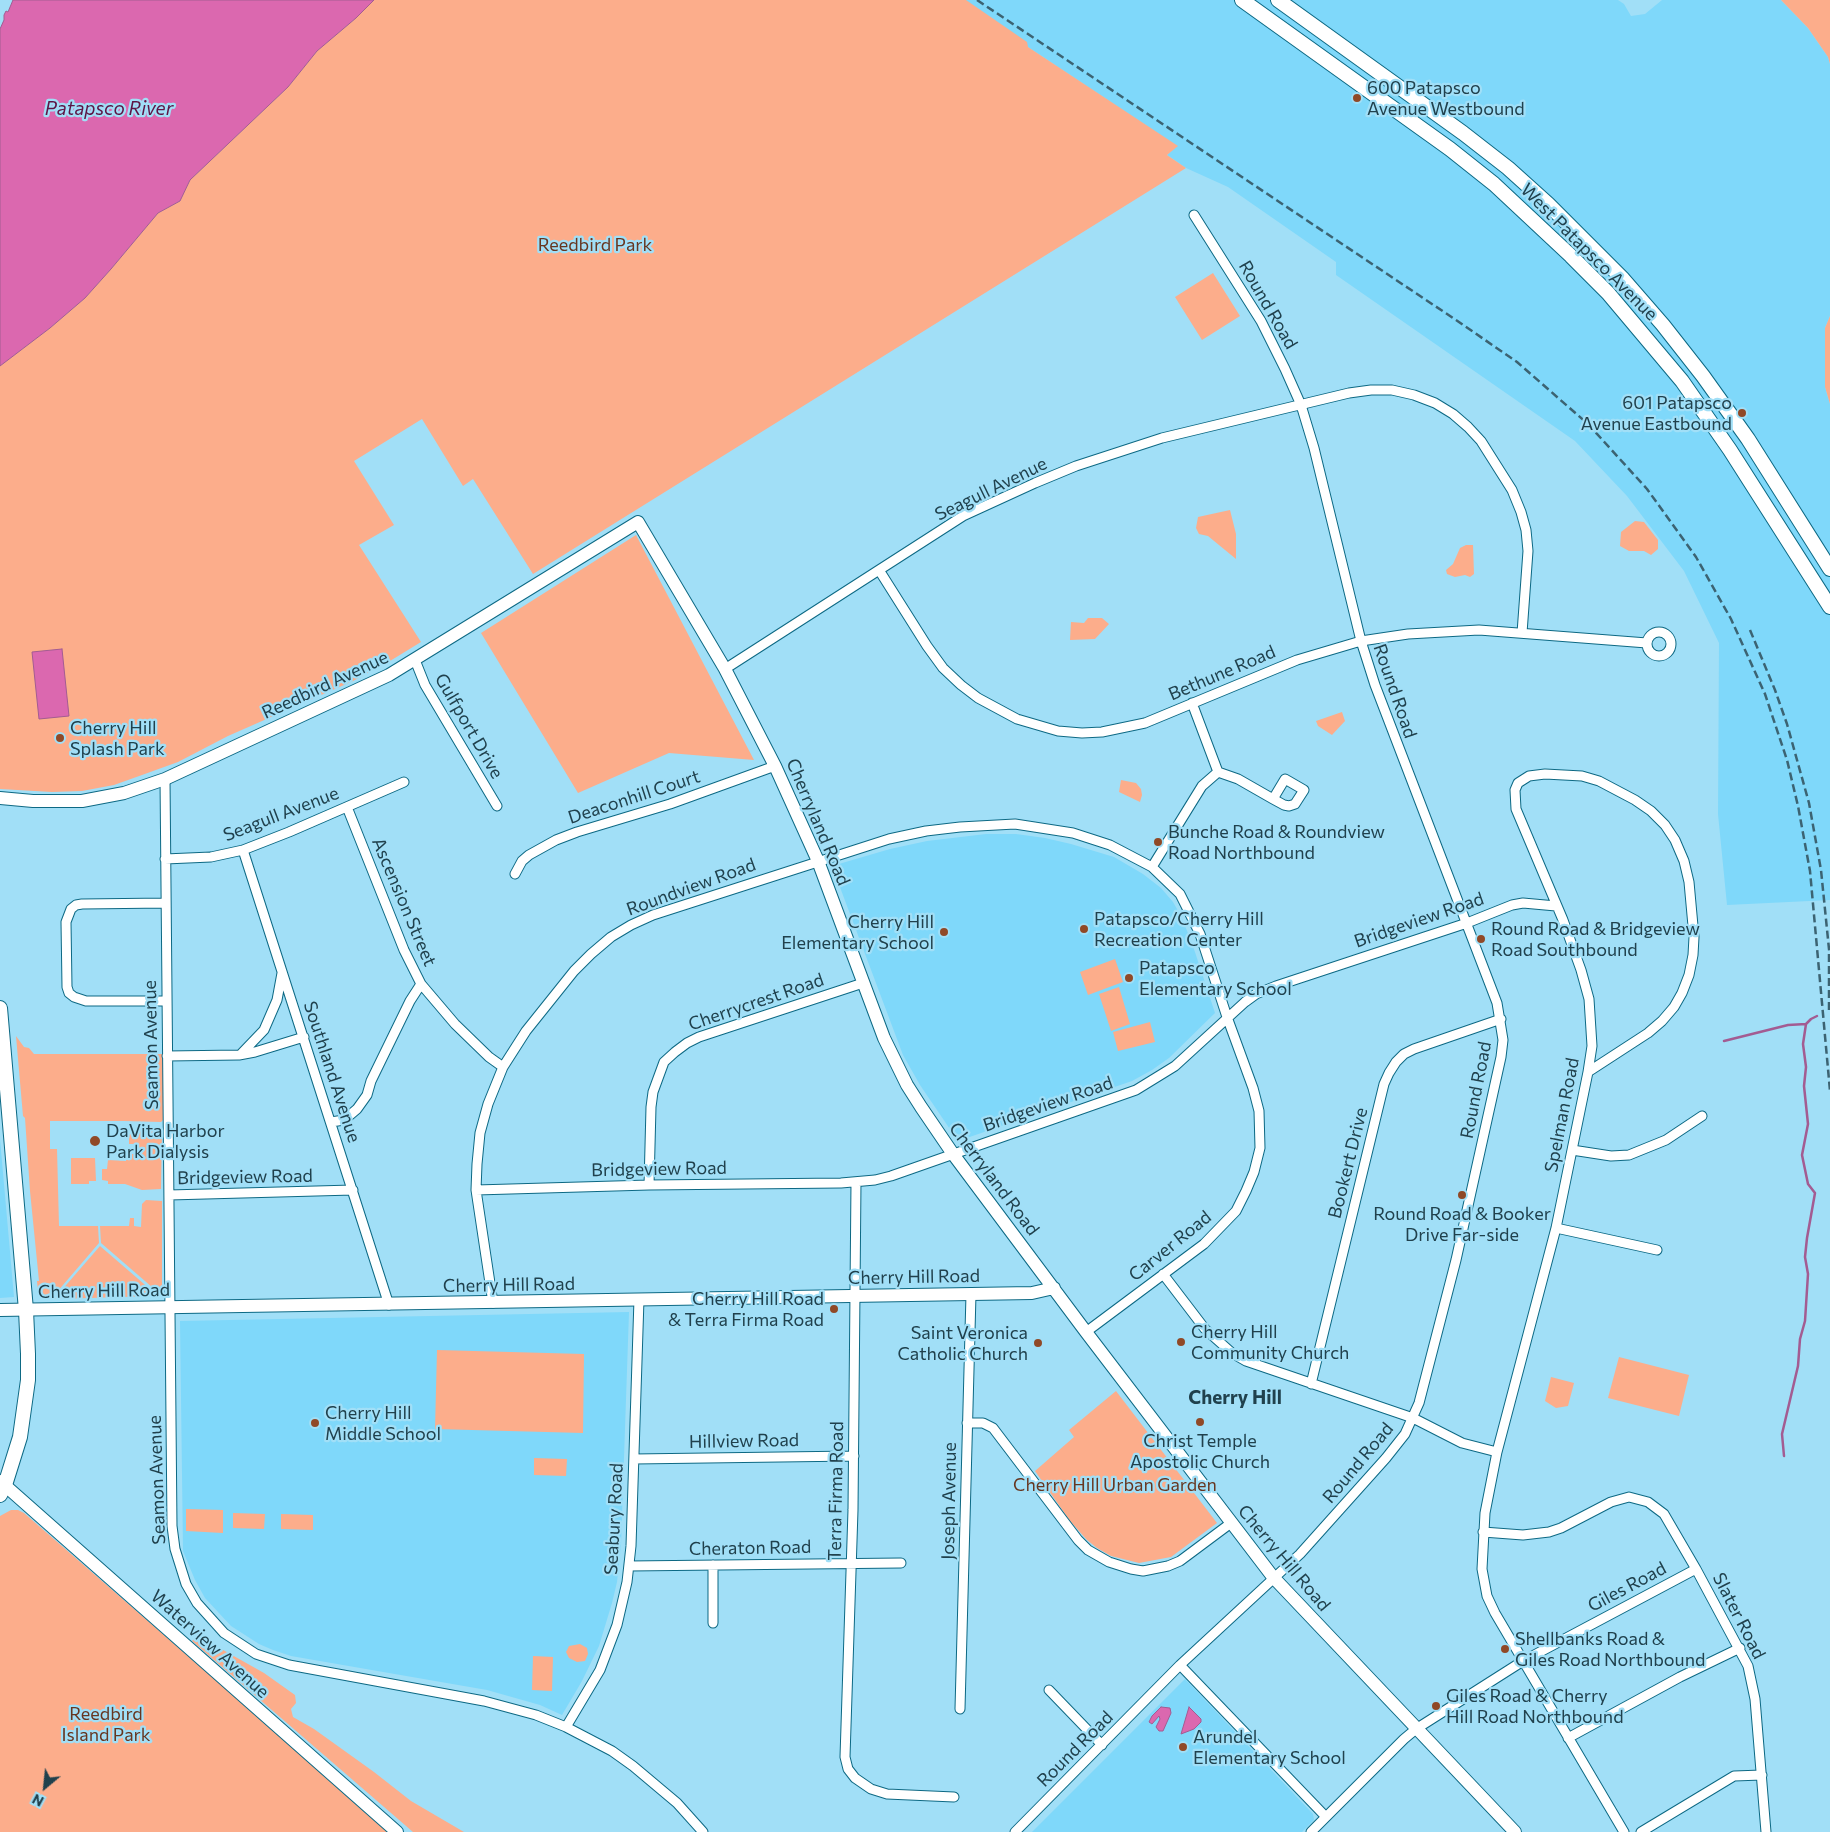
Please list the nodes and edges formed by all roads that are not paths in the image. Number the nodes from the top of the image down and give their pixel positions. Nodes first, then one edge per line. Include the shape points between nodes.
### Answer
1 (1242, 0) edge
2 (1278, 0) edge
3 (1194, 215) dead end
4 (1301, 406) junction
5 (638, 522) joint
6 (1830, 569) edge
7 (879, 570) junction
8 (1830, 607) edge
9 (1522, 633) junction
10 (1361, 641) junction
11 (1647, 643) dead end
12 (415, 660) junction
13 (725, 669) junction
14 (1192, 703) junction
15 (775, 766) junction
16 (1218, 772) junction
17 (165, 779) junction
18 (404, 782) dead end
19 (0, 798) edge
20 (1273, 799) dead end
21 (497, 806) dead end
22 (347, 807) junction
23 (243, 850) junction
24 (166, 859) junction
25 (818, 861) junction
26 (1152, 867) junction
27 (515, 874) dead end
28 (166, 903) junction
29 (1556, 906) junction
30 (1467, 923) junction
31 (282, 971) junction
32 (863, 983) junction
33 (421, 984) junction
34 (167, 1001) junction
35 (0, 1008) edge
36 (1227, 1017) junction
37 (1500, 1019) junction
38 (304, 1037) junction
39 (240, 1055) junction
40 (167, 1056) junction
41 (503, 1067) junction
42 (1588, 1072) junction
43 (1702, 1116) dead end
44 (331, 1122) junction
45 (1572, 1150) junction
46 (953, 1154) junction
47 (856, 1182) junction
48 (649, 1185) junction
49 (352, 1190) junction
50 (476, 1190) junction
51 (169, 1195) junction
52 (1556, 1228) junction
53 (1657, 1250) dead end
54 (1163, 1274) junction
55 (1054, 1288) junction
56 (970, 1294) junction
57 (854, 1296) junction
58 (639, 1299) junction
59 (493, 1303) junction
60 (389, 1305) junction
61 (170, 1308) junction
62 (0, 1310) edge
63 (26, 1310) junction
64 (1086, 1332) junction
65 (1311, 1384) junction
66 (1413, 1418) junction
67 (967, 1423) junction
68 (1497, 1452) junction
69 (854, 1456) junction
70 (634, 1459) junction
71 (2, 1487) edge
72 (1231, 1523) junction
73 (1483, 1532) junction
74 (901, 1563) dead end
75 (851, 1564) junction
76 (713, 1565) junction
77 (630, 1566) junction
78 (1696, 1569) junction
79 (1274, 1577) junction
80 (713, 1623) dead end
81 (1740, 1648) junction
82 (1523, 1661) junction
83 (1180, 1665) junction
84 (1049, 1690) dead end
85 (960, 1709) dead end
86 (566, 1727) junction
87 (1416, 1729) junction
88 (1568, 1738) junction
89 (1102, 1745) junction
90 (1762, 1775) junction
91 (954, 1797) dead end
92 (1326, 1817) junction
93 (397, 1832) edge
94 (703, 1832) edge
95 (1015, 1832) edge
96 (1311, 1832) edge
97 (1516, 1832) edge
98 (1624, 1832) edge
99 (1641, 1832) edge
100 (1766, 1832) edge

1 - 8 main road, West Patapsco Avenue via 1450,149 1494,184 1578,262 1682,381
2 - 6 main road, West Patapsco Avenue via 1463,133 1541,198 1623,279 1703,376 1748,439
3 - 4 street, Round Road via 1261,321
4 - 7 street, Seagull Avenue via 1162,438 1076,466 963,516
4 - 9 street via 1349,393 1392,390 1435,403 1468,427 1508,483 1522,512 1528,551
4 - 10 street, Round Road
5 - 12 street, Reedbird Avenue
5 - 13 street, Cherryland Road
7 - 13 street, Seagull Avenue
7 - 14 street, Bethune Road via 944,668 978,698 1017,719 1058,731 1102,732 1145,723
9 - 10 street, Bethune Road via 1444,631
9 - 11 street, Bethune Road
10 - 14 street, Bethune Road via 1297,660
10 - 30 street, Round Road via 1387,720
12 - 17 street, Reedbird Avenue via 355,692
12 - 21 street, Gulfport Drive via 425,685
13 - 15 street, Cherryland Road
14 - 16 street
15 - 25 street, Cherryland Road
15 - 27 street, Deaconhill Court via 556,840 522,861
16 - 20 street via 1238,779
16 - 26 street via 1202,786
17 - 19 street, Reedbird Avenue via 124,793 82,801
17 - 24 street, Seamon Avenue
18 - 22 street, Seagull Avenue
22 - 23 street, Seagull Avenue
22 - 33 street, Ascension Street via 404,950
23 - 24 street, Seagull Avenue via 211,857
23 - 31 street, Southland Avenue
24 - 28 street, Seamon Avenue
25 - 26 street, Roundview Road via 926,831 1015,824 1094,839
25 - 32 street, Cherryland Road
25 - 41 street, Roundview Road via 653,915 611,937 574,971 526,1031
26 - 36 street, Carver Road via 1180,894 1190,912
28 - 34 street, Seamon Avenue
28 - 34 street via 82,904 71,909 66,922 66,988 74,997 86,1001
29 - 30 street, Bridgeview Road via 1512,905
29 - 42 street, Spelman Road via 1589,999 1592,1046
29 - 42 street, Spelman Road via 1516,808 1515,790 1523,779 1545,774 1599,780 1651,811 1675,840 1684,861 1694,937 1694,955 1682,993 1662,1021
30 - 36 street, Bridgeview Road via 1276,986 1256,994
30 - 37 street, Round Road
31 - 38 street, Southland Avenue
31 - 39 street via 277,1000 268,1022
32 - 46 street, Cherryland Road via 898,1068
32 - 48 street, Cherrycrest Road via 699,1037 687,1042 664,1062 651,1107
33 - 41 street, Ascension Street via 455,1024
33 - 44 street via 410,1000 367,1095 344,1120
34 - 40 street, Seamon Avenue
35 - 63 main road
36 - 46 street, Bridgeview Road via 1174,1066 1136,1090
36 - 54 street, Carver Road via 1259,1111 1260,1148 1254,1172 1236,1211 1204,1244
37 - 65 street, Bookert Drive via 1414,1049 1404,1054 1389,1073
37 - 66 street, Round Road via 1501,1058 1480,1155 1456,1260
38 - 39 street
38 - 44 street, Southland Avenue
39 - 40 street
40 - 51 street, Seamon Avenue
41 - 50 street, Roundview Road via 480,1133
42 - 45 street, Spelman Road
43 - 45 street via 1666,1140 1629,1155 1611,1156
44 - 49 street, Southland Avenue
45 - 52 street, Spelman Road
46 - 47 street, Bridgeview Road via 891,1176
46 - 55 street, Cherryland Road
47 - 48 street, Bridgeview Road
47 - 57 street, Terra Firma Road
48 - 50 street, Bridgeview Road
49 - 51 street, Bridgeview Road
49 - 60 street, Southland Avenue
50 - 59 street, Roundview Road
51 - 61 street, Seamon Avenue
52 - 53 street
52 - 68 street, Spelman Road
54 - 64 street, Carver Road
54 - 65 street via 1205,1329 1232,1353 1246,1362
55 - 56 street, Cherry Hill Road via 1032,1293
55 - 64 street, Cherry Hill Road
56 - 57 street, Cherry Hill Road
56 - 67 street, Joseph Avenue
57 - 58 street, Cherry Hill Road
57 - 69 street, Terra Firma Road
58 - 59 street, Cherry Hill Road
58 - 70 street, Seabury Road
59 - 60 street, Cherry Hill Road
60 - 61 street, Cherry Hill Road
61 - 63 street, Cherry Hill Road
61 - 86 street, Seamon Avenue via 172,1526 186,1584 210,1619 240,1645 272,1660 484,1701
62 - 63 street, Cherry Hill Road
63 - 71 main road via 27,1390 20,1437
64 - 72 street, Cherry Hill Road
65 - 66 street
66 - 68 street via 1462,1443
66 - 79 street, Round Road via 1397,1446 1324,1529
67 - 72 street via 993,1428 1078,1540 1109,1562 1143,1571 1168,1566 1180,1561
67 - 85 street, Joseph Avenue
68 - 73 street, Spelman Road
69 - 70 street, Hillview Road
69 - 75 street, Terra Firma Road
70 - 77 street, Seabury Road
71 - 93 street, Waterview Avenue
72 - 79 street, Cherry Hill Road
73 - 78 street, Slater Road via 1523,1535 1549,1532 1628,1497 1648,1502 1664,1514
73 - 82 street, Spelman Road via 1482,1569 1487,1596
74 - 75 street, Cheraton Road
75 - 76 street, Cheraton Road
75 - 91 street, Terra Firma Road via 844,1749 848,1769 871,1789 887,1794
76 - 77 street, Cheraton Road
76 - 80 street
77 - 86 street, Seabury Road via 609,1648
78 - 81 street, Slater Road
78 - 82 street, Giles Road
79 - 83 street, Round Road
79 - 87 street, Cherry Hill Road
81 - 88 street
81 - 90 street, Slater Road via 1751,1679
82 - 87 street, Giles Road
82 - 88 street, Spelman Road
83 - 89 street, Round Road
83 - 92 street
84 - 89 street
86 - 94 street, Seamon Avenue via 633,1766 677,1803
87 - 92 street, Giles Road
87 - 97 street, Cherry Hill Road
88 - 98 street, Spelman Road
89 - 95 street, Round Road
90 - 99 street via 1734,1776
90 - 100 street, Slater Road
92 - 96 street, Giles Road

